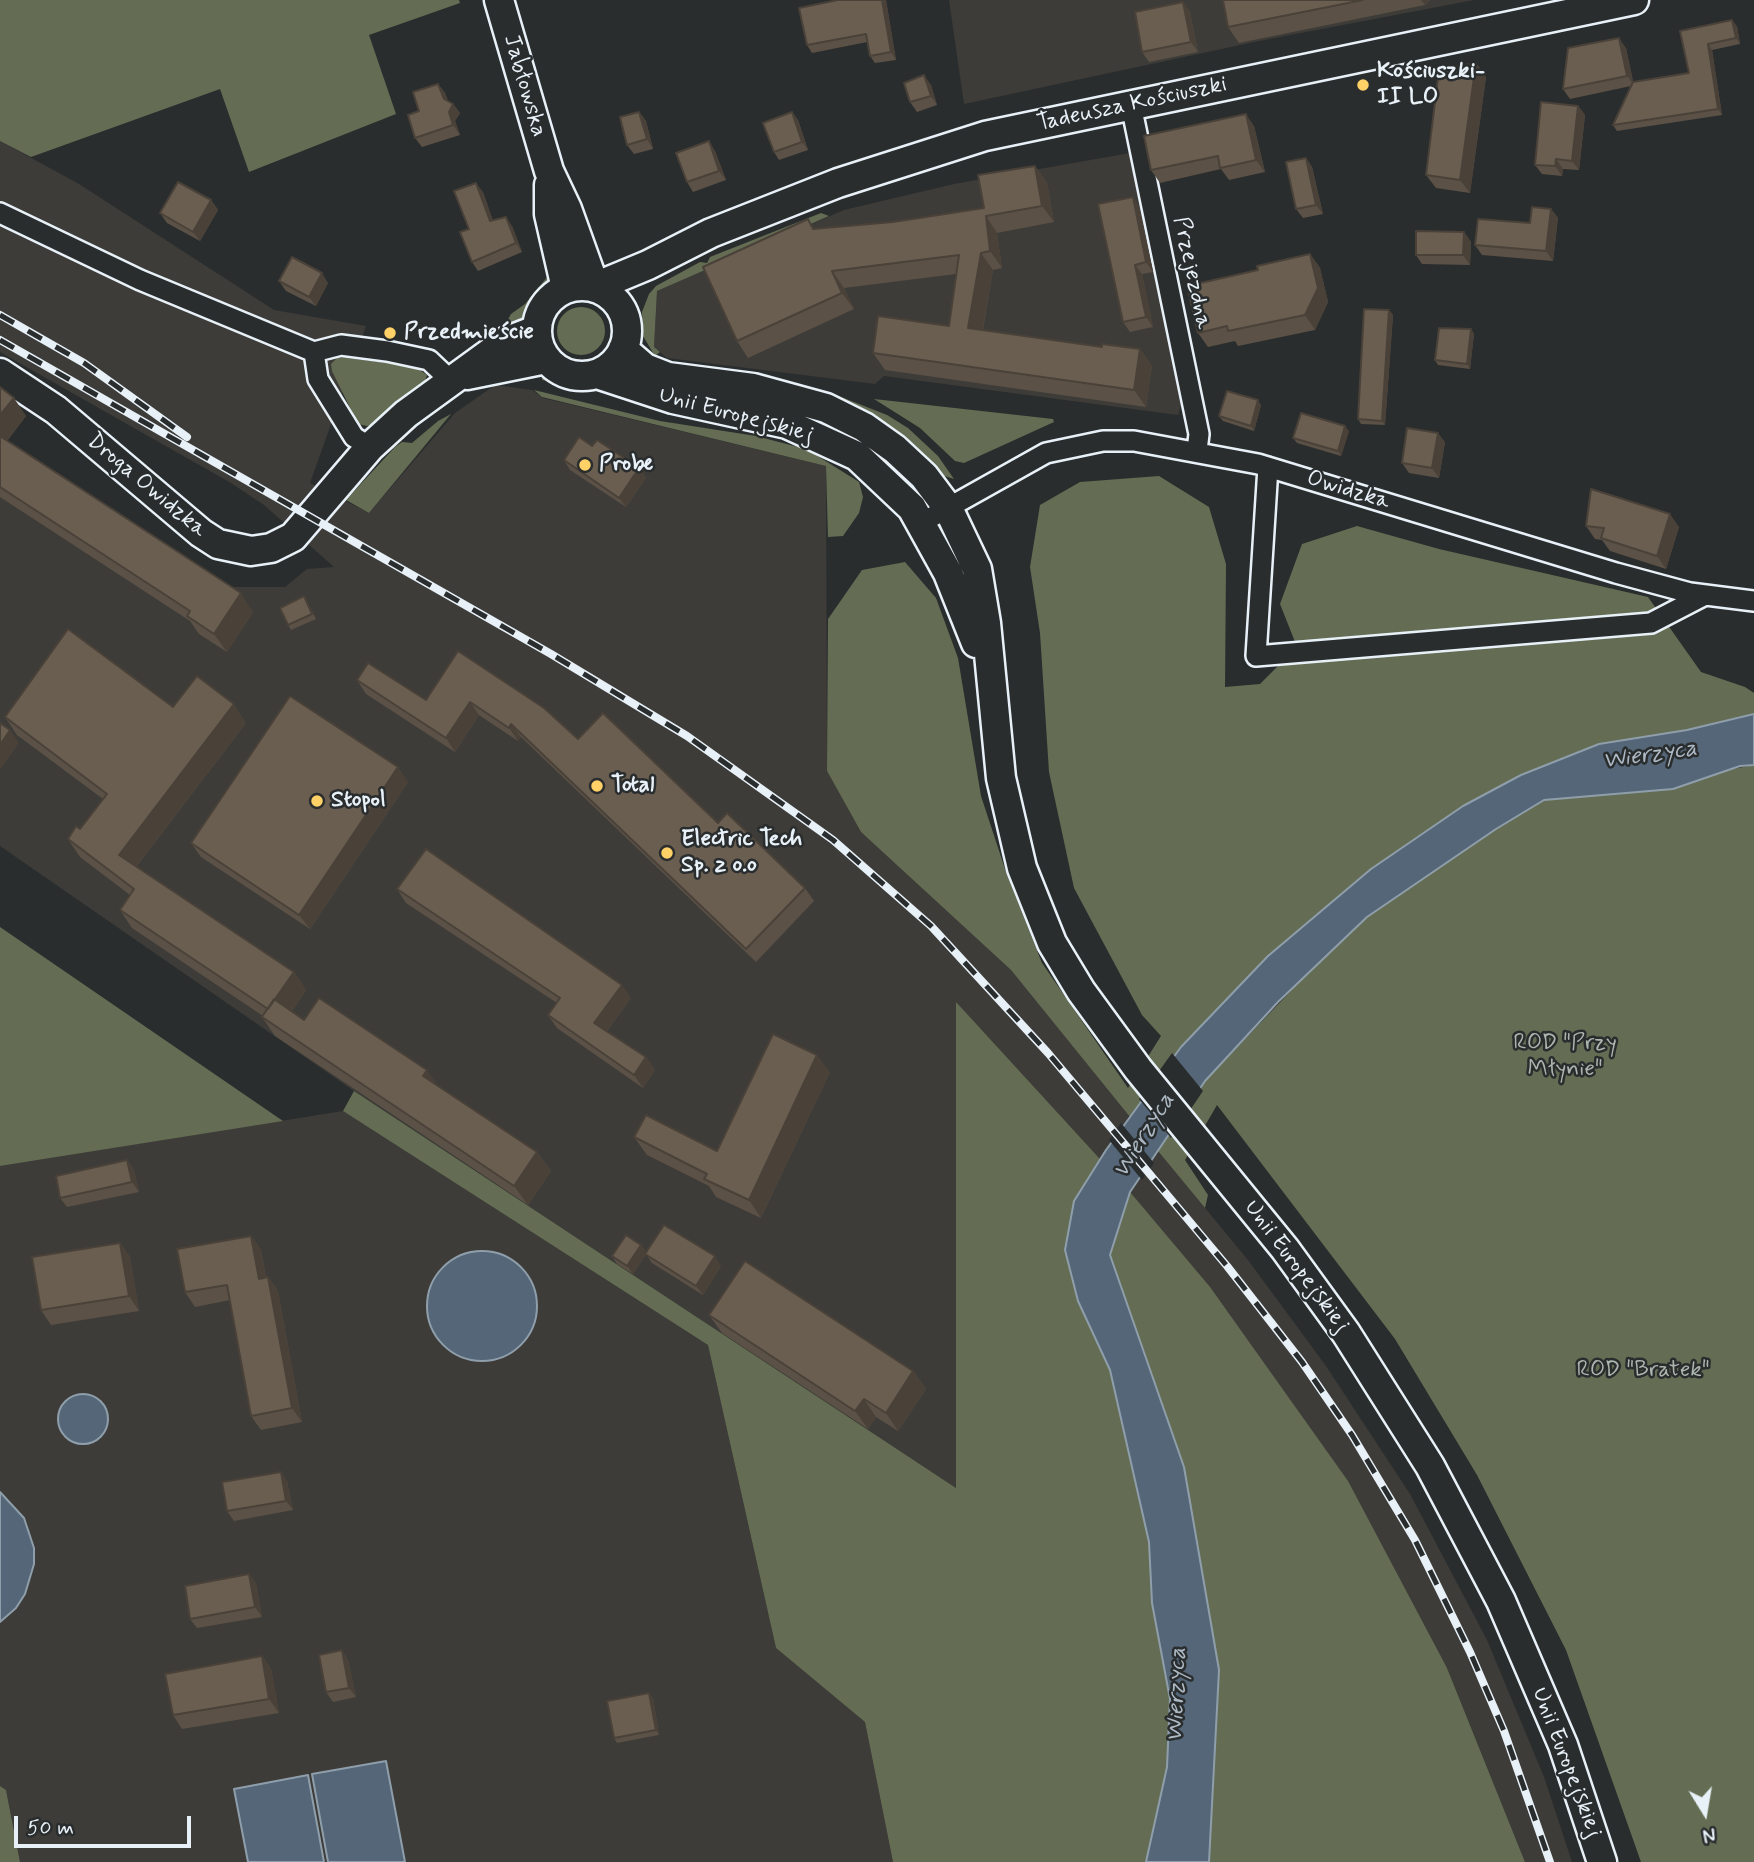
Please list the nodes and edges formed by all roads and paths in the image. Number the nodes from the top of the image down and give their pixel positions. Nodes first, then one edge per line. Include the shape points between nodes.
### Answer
1 (499, 0) edge
2 (1634, 0) edge
3 (1130, 105) junction
4 (549, 172) junction
5 (0, 213) edge
6 (648, 265) junction
7 (595, 287) junction
8 (566, 288) junction
9 (618, 303) junction
10 (536, 330) junction
11 (623, 349) junction
12 (314, 352) junction
13 (546, 359) junction
14 (0, 373) edge
15 (597, 374) junction
16 (450, 380) junction
17 (370, 447) junction
18 (1197, 450) junction
19 (1268, 467) junction
20 (948, 508) junction
21 (921, 523) junction
22 (1705, 595) junction
23 (1754, 601) edge
24 (990, 685) junction
25 (1602, 1862) edge

1 - 4 main road, Jabłowska
2 - 3 main road, Tadeusza Kościuszki
3 - 6 main road, Tadeusza Kościuszki via 985,136 862,174 711,233
3 - 18 street, Przejezdna via 1199,434
4 - 7 main road, Jabłowska via 568,209
4 - 8 main road, Jabłowska via 549,214
5 - 12 street via 140,280
6 - 7 main road, Tadeusza Kościuszki
6 - 9 main road, Tadeusza Kościuszki
7 - 8 main road
7 - 9 main road
8 - 10 main road via 544,304
9 - 11 main road via 627,326
10 - 13 main road
10 - 16 main road, Droga Owidzka via 505,342
11 - 15 main road via 617,360
11 - 20 main road via 645,368 668,377 753,388 826,408 895,449 924,476
12 - 16 street via 341,345 387,351 429,360
12 - 17 street via 318,379 354,437
13 - 15 main road via 569,374
13 - 16 main road, Droga Owidzka
14 - 17 main road, Droga Owidzka via 56,410 201,533 239,550 261,550 293,537
15 - 21 main road, Unii Europejskiej via 662,396 787,424 817,436 857,456 892,486
16 - 17 main road, Droga Owidzka
18 - 19 street, Owidzka
18 - 20 street, Owidzka via 1134,441 1073,445 1046,453
19 - 22 street, Owidzka via 1616,573
19 - 22 street via 1256,656 1651,623
20 - 21 street, Owidzka
20 - 24 main road, Unii Europejskiej via 977,569
21 - 24 main road, Unii Europejskiej via 971,627
22 - 23 street, Owidzka
24 - 25 main road, Unii Europejskiej via 1001,778 1022,868 1052,943 1138,1069 1346,1333 1430,1466 1506,1613 1563,1745

